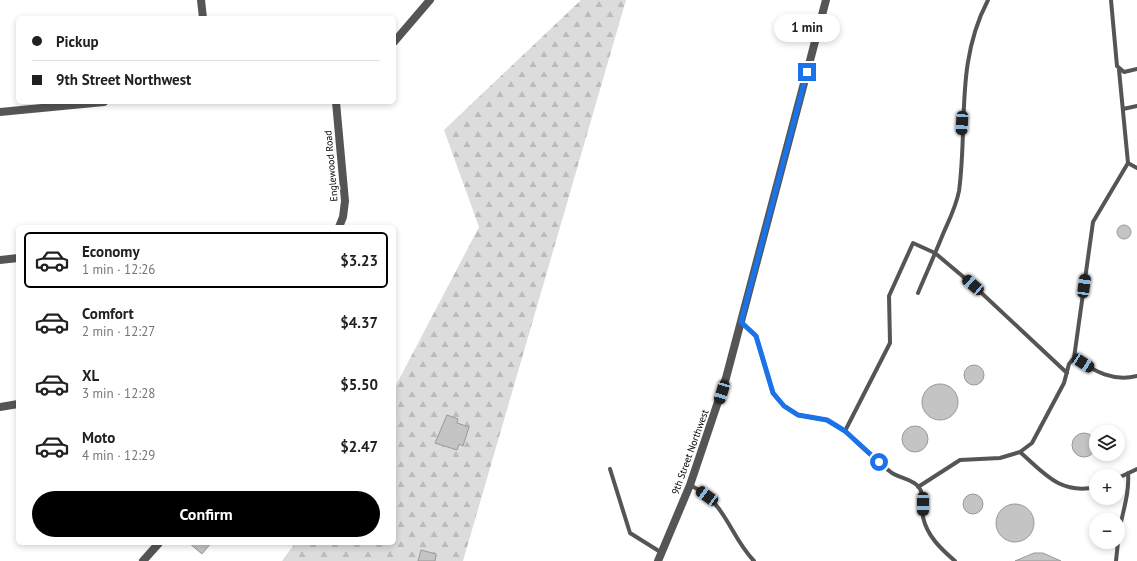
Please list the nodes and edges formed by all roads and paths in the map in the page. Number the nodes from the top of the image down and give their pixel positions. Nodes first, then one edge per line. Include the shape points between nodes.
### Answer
1 (201, 0) edge
2 (430, 0) edge
3 (826, 0) edge
4 (988, 0) edge
5 (1111, 0) edge
6 (203, 16) edge
7 (396, 40) edge
8 (1137, 69) edge
9 (1119, 70) junction
10 (83, 104) edge
11 (336, 104) edge
12 (1137, 106) edge
13 (1123, 109) junction
14 (0, 112) edge
15 (1128, 163) junction
16 (1137, 168) edge
17 (340, 225) edge
18 (935, 253) junction
19 (16, 258) edge
20 (0, 260) edge
21 (918, 293) dead end
22 (741, 322) junction
23 (1074, 358) junction
24 (1067, 373) junction
25 (1137, 376) edge
26 (16, 404) edge
27 (0, 407) edge
28 (845, 431) junction
29 (1020, 452) junction
30 (610, 469) dead end
31 (1137, 469) edge
32 (1128, 473) junction
33 (1125, 474) edge
34 (690, 485) junction
35 (918, 487) junction
36 (1089, 488) edge
37 (1122, 513) edge
38 (156, 545) edge
39 (1117, 549) edge
40 (662, 553) junction
41 (143, 561) edge
42 (658, 561) edge
43 (754, 561) edge
44 (956, 561) edge
45 (1116, 561) edge

1 - 6 street
2 - 7 street
3 - 22 street, 9th Street Northwest
4 - 18 lane via 967,63 962,101 960,170 956,204
5 - 9 lane
8 - 9 lane via 1124,72
9 - 13 lane
10 - 14 street
11 - 17 street, Englewood Road via 345,201
12 - 13 lane
13 - 15 lane
15 - 16 lane
15 - 23 lane via 1093,222
18 - 21 lane
18 - 24 lane
18 - 28 lane via 913,243 889,296 890,343
19 - 20 street
22 - 28 lane via 756,336 773,393 784,406 798,415 827,420
22 - 34 street, 9th Street Northwest via 724,386
23 - 24 lane
23 - 25 lane via 1091,369 1110,376 1124,379
24 - 29 lane via 1032,443
26 - 27 street
28 - 35 lane via 893,474 911,481
29 - 35 lane via 1000,458 960,460
29 - 36 lane via 1054,482 1069,488
30 - 40 lane via 630,533
31 - 32 lane
32 - 33 lane
32 - 37 lane via 1129,487
34 - 40 street, 9th Street Northwest
34 - 43 lane via 707,496 723,512
35 - 44 lane via 922,495 926,528 939,548
38 - 41 street
39 - 45 lane
40 - 42 street, 9th Street Northwest

